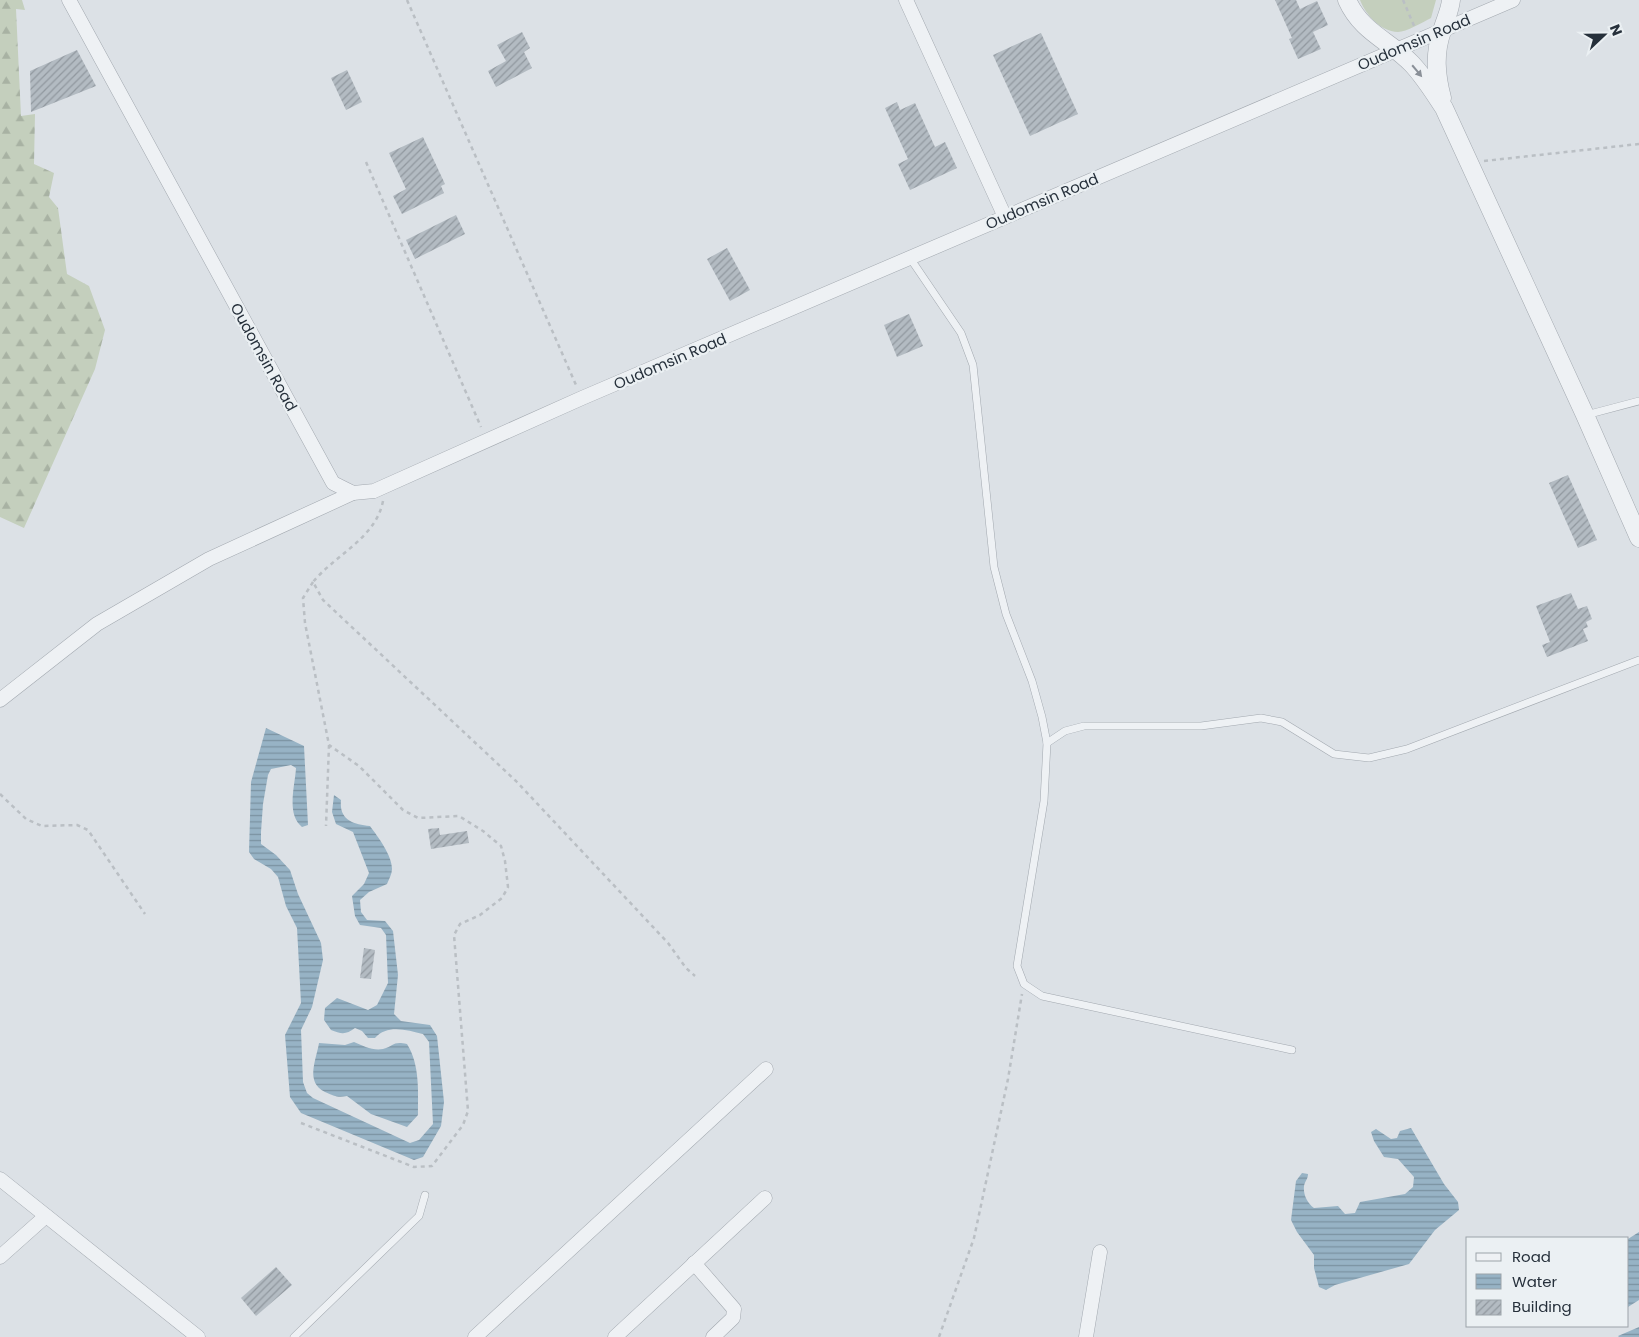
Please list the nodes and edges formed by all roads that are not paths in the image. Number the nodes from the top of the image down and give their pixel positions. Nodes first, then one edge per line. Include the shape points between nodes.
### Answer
1 (68, 0) edge
2 (906, 0) edge
3 (1347, 0) edge
4 (1451, 0) edge
5 (1513, 0) edge
6 (1442, 31) junction
7 (1395, 50) junction
8 (1444, 108) junction
9 (1004, 217) junction
10 (910, 258) junction
11 (1639, 401) edge
12 (1585, 415) junction
13 (352, 492) junction
14 (1639, 538) edge
15 (1639, 660) edge
16 (0, 700) edge
17 (1047, 743) junction
18 (1292, 1050) dead end
19 (766, 1069) dead end
20 (0, 1179) edge
21 (425, 1195) dead end
22 (765, 1198) dead end
23 (46, 1216) junction
24 (1100, 1252) dead end
25 (0, 1257) edge
26 (694, 1263) junction
27 (198, 1337) edge
28 (294, 1337) edge
29 (475, 1337) edge
30 (615, 1337) edge
31 (713, 1337) edge
32 (1086, 1337) edge

1 - 13 street, Oudomsin Road via 333,483
2 - 9 street
3 - 7 street via 1359,22
4 - 6 street
5 - 6 street, Oudomsin Road
6 - 7 street, Oudomsin Road
6 - 8 street via 1436,52 1436,78
7 -> 8 street via 1427,82
7 - 9 street, Oudomsin Road
8 - 12 street
9 - 10 street, Oudomsin Road
10 - 13 street, Oudomsin Road via 374,491
10 - 17 lane via 961,333 973,365 994,567 1006,614 1032,681
11 - 12 lane
12 - 14 street
13 - 16 street via 209,559 97,624
15 - 17 lane via 1407,749 1370,758 1334,754 1282,722 1261,718 1201,726 1084,726 1065,731
17 - 18 lane via 1044,801 1017,966 1024,984 1042,996
19 - 29 street
20 - 23 street
21 - 28 lane via 419,1216
22 - 26 street
23 - 25 street
23 - 27 street
24 - 32 street
26 - 30 street
26 - 31 street via 734,1309 733,1318

